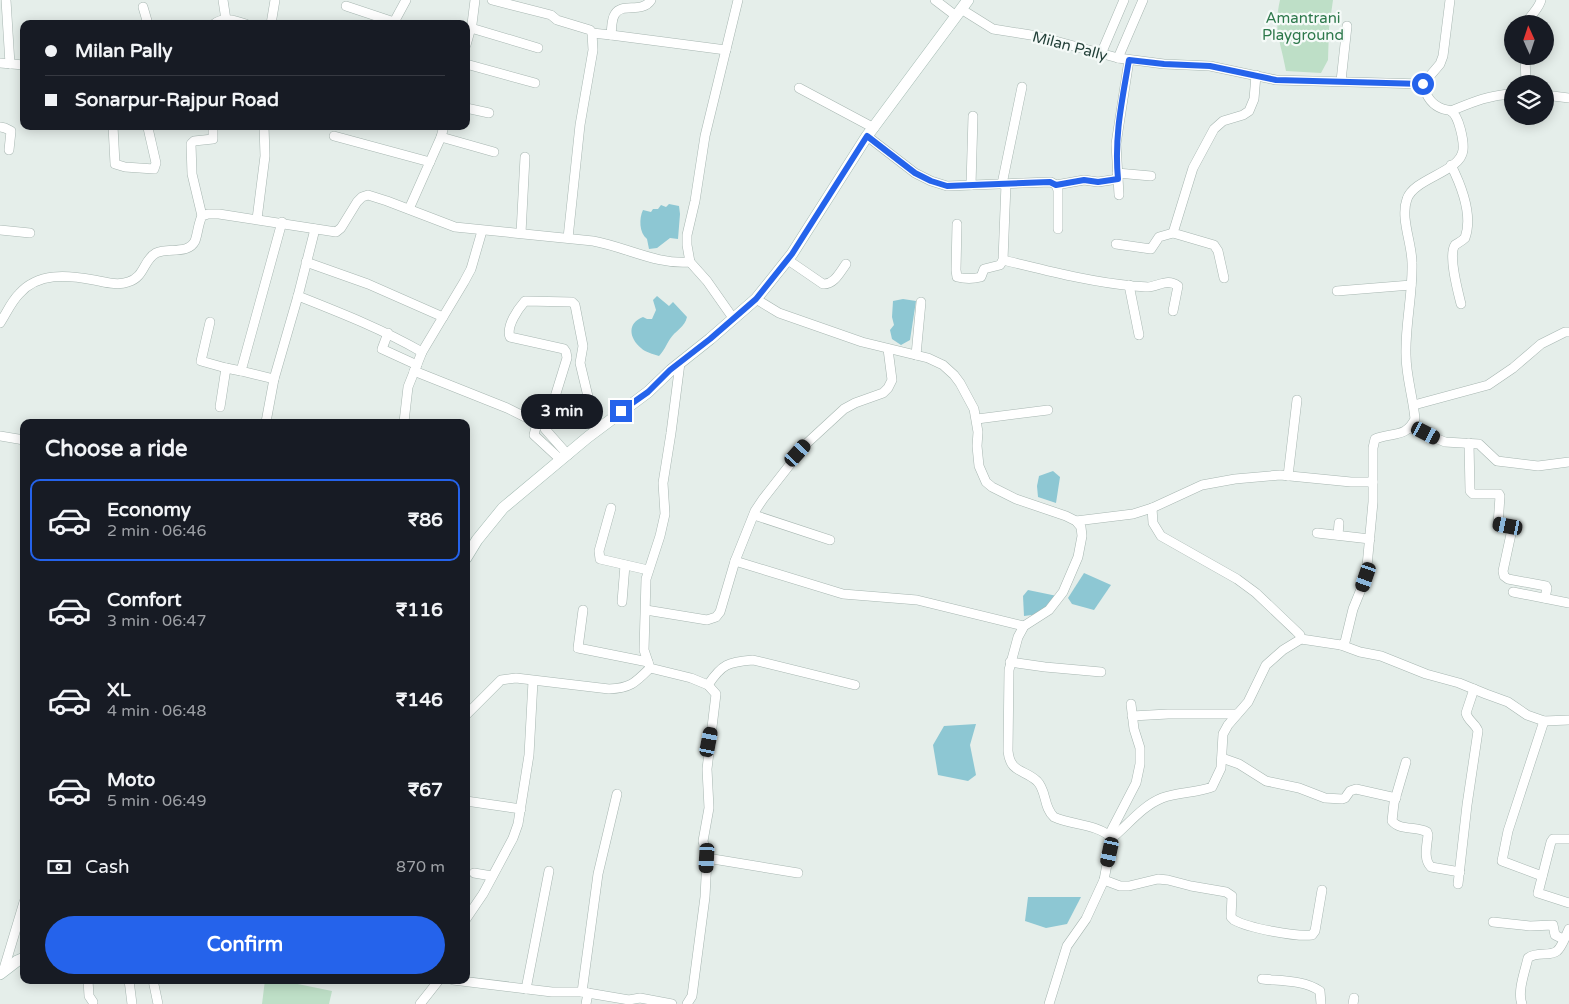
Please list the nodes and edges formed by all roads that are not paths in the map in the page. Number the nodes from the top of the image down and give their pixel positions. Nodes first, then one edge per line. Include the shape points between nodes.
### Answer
1 (6, 0) edge
2 (223, 0) edge
3 (275, 0) edge
4 (406, 0) edge
5 (475, 0) edge
6 (492, 0) edge
7 (651, 0) edge
8 (738, 0) edge
9 (935, 0) edge
10 (1124, 0) edge
11 (1142, 0) edge
12 (1450, 0) edge
13 (1541, 0) edge
14 (346, 6) dead end
15 (143, 7) dead end
16 (962, 8) edge
17 (1530, 15) edge
18 (147, 20) edge
19 (226, 20) edge
20 (272, 20) edge
21 (386, 20) edge
22 (396, 20) edge
23 (1347, 26) dead end
24 (471, 28) junction
25 (470, 31) edge
26 (592, 34) junction
27 (611, 34) junction
28 (538, 48) dead end
29 (726, 50) junction
30 (1101, 54) junction
31 (1118, 58) junction
32 (1129, 60) junction
33 (5, 64) edge
34 (20, 65) edge
35 (470, 65) edge
36 (1256, 75) junction
37 (1341, 81) junction
38 (536, 82) dead end
39 (1423, 84) junction
40 (1022, 87) dead end
41 (798, 88) dead end
42 (1504, 94) edge
43 (1554, 96) edge
44 (1569, 98) edge
45 (470, 109) edge
46 (1451, 111) junction
47 (489, 113) dead end
48 (973, 116) dead end
49 (0, 127) edge
50 (113, 130) edge
51 (148, 130) edge
52 (213, 130) edge
53 (264, 130) edge
54 (443, 130) edge
55 (871, 132) junction
56 (334, 136) dead end
57 (441, 137) junction
58 (8, 150) dead end
59 (494, 152) dead end
60 (524, 157) dead end
61 (430, 162) junction
62 (1451, 165) junction
63 (1118, 176) junction
64 (1151, 176) dead end
65 (1004, 184) junction
66 (971, 185) junction
67 (1056, 185) junction
68 (1119, 194) dead end
69 (409, 209) junction
70 (202, 216) junction
71 (257, 219) junction
72 (282, 222) junction
73 (957, 224) dead end
74 (315, 229) junction
75 (1058, 229) dead end
76 (0, 230) edge
77 (482, 231) junction
78 (521, 233) junction
79 (1173, 233) junction
80 (30, 234) dead end
81 (568, 238) junction
82 (1116, 244) dead end
83 (788, 260) junction
84 (1002, 260) junction
85 (306, 262) junction
86 (690, 262) junction
87 (846, 264) dead end
88 (1224, 278) dead end
89 (1129, 285) junction
90 (1411, 285) junction
91 (1337, 291) dead end
92 (298, 296) junction
93 (756, 299) junction
94 (921, 302) dead end
95 (1461, 304) dead end
96 (0, 306) edge
97 (1174, 311) dead end
98 (6, 314) junction
99 (443, 317) junction
100 (733, 318) junction
101 (210, 322) dead end
102 (0, 323) edge
103 (1569, 332) edge
104 (388, 333) junction
105 (1139, 335) dead end
106 (888, 349) junction
107 (422, 352) junction
108 (916, 355) junction
109 (680, 363) junction
110 (226, 368) junction
111 (416, 368) junction
112 (241, 371) junction
113 (274, 379) junction
114 (1297, 400) dead end
115 (1414, 405) junction
116 (220, 407) dead end
117 (1048, 410) dead end
118 (267, 419) edge
119 (404, 419) edge
120 (977, 420) junction
121 (1411, 428) junction
122 (596, 430) junction
123 (0, 436) edge
124 (20, 439) edge
125 (1469, 443) junction
126 (565, 458) junction
127 (1569, 462) edge
128 (1288, 476) junction
129 (1372, 482) junction
130 (611, 508) dead end
131 (1152, 508) junction
132 (754, 514) junction
133 (1076, 521) junction
134 (1339, 523) dead end
135 (1317, 533) dead end
136 (1338, 535) junction
137 (1370, 539) junction
138 (830, 540) dead end
139 (470, 551) edge
140 (735, 561) junction
141 (625, 565) junction
142 (648, 570) junction
143 (1513, 592) dead end
144 (1545, 598) junction
145 (622, 602) dead end
146 (1569, 603) edge
147 (583, 610) dead end
148 (646, 610) junction
149 (1024, 626) junction
150 (1301, 639) junction
151 (1342, 645) junction
152 (1010, 662) junction
153 (649, 665) junction
154 (1101, 672) dead end
155 (533, 681) junction
156 (708, 685) junction
157 (855, 685) dead end
158 (1474, 689) junction
159 (1131, 704) dead end
160 (470, 711) edge
161 (1236, 714) junction
162 (1132, 716) junction
163 (1569, 720) edge
164 (1544, 721) junction
165 (1222, 758) junction
166 (1406, 762) dead end
167 (617, 794) dead end
168 (1396, 798) junction
169 (470, 801) edge
170 (521, 809) junction
171 (1111, 837) junction
172 (1569, 839) edge
173 (707, 858) junction
174 (549, 871) dead end
175 (1460, 872) junction
176 (474, 873) dead end
177 (798, 873) dead end
178 (492, 876) junction
179 (1542, 876) junction
180 (1104, 880) junction
181 (1458, 884) dead end
182 (1322, 890) dead end
183 (1569, 902) edge
184 (470, 913) edge
185 (20, 915) edge
186 (1493, 922) dead end
187 (1569, 929) edge
188 (1563, 940) junction
189 (20, 961) edge
190 (2, 973) edge
191 (1262, 979) dead end
192 (470, 982) edge
193 (88, 984) edge
194 (130, 984) edge
195 (154, 984) edge
196 (436, 984) edge
197 (526, 989) junction
198 (585, 993) junction
199 (93, 1002) dead end
200 (628, 1002) edge
201 (690, 1003) edge
202 (132, 1004) edge
203 (158, 1004) edge
204 (420, 1004) edge
205 (586, 1004) edge
206 (672, 1004) edge
207 (1049, 1004) edge
208 (1321, 1004) edge
209 (1522, 1004) edge

1 - 33 street
2 - 19 street
3 - 20 street
4 - 22 street
5 - 24 street
6 - 26 street via 551,15 557,20 590,30
7 - 27 street via 642,7 617,11
8 - 29 street
9 - 16 street, Milan Pally
10 - 30 street
11 - 31 street
12 - 39 street via 1443,56
13 - 17 street
14 - 21 street
15 - 18 street
16 - 30 street, Milan Pally via 992,29 1037,36
16 - 55 main road
23 - 37 street
24 - 25 street
24 - 28 street
26 - 27 street
26 - 81 street via 593,50 580,125
27 - 29 street
29 - 86 street via 705,136 687,235
30 - 31 street, Milan Pally
31 - 32 street, Milan Pally
32 - 36 street, Milan Pally via 1210,66
32 - 63 street via 1117,131
33 - 34 street
35 - 38 street
36 - 37 street, Milan Pally via 1283,80
36 - 79 street via 1254,99 1249,111 1218,125 1193,168
37 - 39 street, Milan Pally
39 - 46 street via 1436,106
40 - 65 street
41 - 55 street
42 - 46 street via 1478,99
43 - 44 street
45 - 47 street
46 - 62 street via 1461,130 1464,149 1458,161
48 - 66 street
49 - 58 street via 11,131
50 - 51 street via 115,164 154,169 156,163
52 - 70 street via 213,139 191,144 192,174
53 - 71 street via 265,156
54 - 57 street
55 - 66 street via 915,173 947,186
55 - 83 main road
56 - 61 street
57 - 59 street
57 - 61 street
60 - 78 street
61 - 69 street
62 - 90 street via 1411,192 1407,199
62 - 95 street via 1464,194 1467,228 1465,238 1454,249 1453,263
63 - 64 street
63 - 67 street via 1098,182 1084,180
63 - 68 street
65 - 66 street
65 - 67 street via 1050,182
65 - 84 street
67 - 75 street
69 - 74 street via 368,195 357,202 336,232
69 - 77 street via 455,227
70 - 71 street via 219,214
70 - 98 street via 191,246 156,252 139,277 133,280 115,284 77,277 47,277 18,294
71 - 72 street
72 - 74 street
72 - 112 street
73 - 84 street via 957,276 981,277 984,269 1000,265
74 - 85 street
76 - 80 street
77 - 78 street
77 - 99 street via 471,269
78 - 81 street
79 - 82 street via 1159,237 1151,249
79 - 88 street via 1214,245
81 - 86 street via 612,244 670,262
83 - 87 street via 823,284 832,282
83 - 93 main road
84 - 89 street via 1049,272
85 - 92 street
85 - 99 street via 368,284
86 - 100 street
89 - 97 street via 1148,287 1174,283 1178,286
89 - 105 street
90 - 91 street
90 - 115 street via 1406,355
92 - 104 street
92 - 113 street
93 - 100 main road
93 - 106 street via 779,313
94 - 108 street
96 - 98 street
98 - 102 street
99 - 107 street
100 - 109 main road
101 - 110 street via 201,361
103 - 115 street via 1541,344 1488,385
104 - 107 street
104 - 111 street via 382,349
106 - 108 street
106 - 132 street via 892,380 888,388 883,394 844,409 806,444
107 - 111 street
108 - 120 street via 943,365 954,375 967,394
109 - 122 main road via 648,392
109 - 142 street via 663,483 665,514
110 - 112 street
110 - 116 street
111 - 119 street via 408,387
111 - 126 street via 537,423 534,435
112 - 113 street
113 - 118 street
114 - 128 street
115 - 121 street via 1415,419
117 - 120 street
120 - 133 street via 979,466 986,482 1016,499
121 - 125 street via 1445,442
121 - 129 street via 1375,439
122 - 126 main road
122 - 126 street via 580,363 583,346 575,305 572,302 525,301 508,329 510,336 566,352 546,429
123 - 124 street
125 - 127 street via 1480,444 1497,460 1538,466
125 - 144 street via 1470,491 1473,494 1499,494 1498,525 1510,529 1504,576 1546,586
126 - 139 main road via 503,508
128 - 129 street
128 - 131 street via 1235,479 1202,485
129 - 137 street
130 - 141 street via 599,556 600,559
131 - 133 street via 1118,517
131 - 150 street via 1153,523 1161,536 1256,593 1296,630
132 - 138 street
132 - 140 street
133 - 149 street via 1081,526 1082,536 1070,577 1050,610
134 - 136 street
135 - 136 street
136 - 137 street
137 - 151 street via 1366,577
140 - 148 street via 720,612 712,619
140 - 149 street via 843,594 917,600
141 - 142 street
141 - 145 street
142 - 148 street
143 - 144 street
144 - 146 street
147 - 153 street via 578,648
148 - 153 street via 644,650
149 - 152 street
150 - 151 street
150 - 161 street via 1266,665 1248,702
151 - 158 street
152 - 154 street
152 - 171 street via 1008,744 1012,765 1036,780 1049,813 1054,817 1093,828
153 - 155 street via 632,685 621,688
153 - 156 street
155 - 160 street via 501,680
155 - 170 street via 529,755
156 - 157 street via 723,666 753,660
156 - 173 street via 716,694 706,769 708,808 703,841
158 - 164 street
158 - 175 street via 1466,713 1478,732
159 - 162 street
161 - 162 street
161 - 165 street via 1223,734
162 - 171 street via 1140,748 1140,764 1136,783
163 - 164 street
164 - 179 street via 1508,831 1502,861
165 - 168 street via 1239,764 1266,781 1325,798 1342,799 1356,789
165 - 171 street via 1212,787 1162,798
166 - 168 street
167 - 198 street via 598,874
168 - 175 street via 1391,816 1393,823 1427,832 1427,863 1431,867
169 - 170 street
170 - 178 street via 512,838
171 - 180 street
172 - 179 street via 1553,839
173 - 177 street
173 - 201 street via 705,897
174 - 197 street
175 - 181 street
176 - 178 street
178 - 184 street
179 - 183 street via 1538,893
180 - 182 street via 1129,886 1158,879 1226,892 1232,896 1231,917 1234,920 1305,936 1312,936 1315,931
180 - 207 street via 1086,919 1067,946
185 - 190 street
186 - 188 street via 1553,925 1555,935
187 - 188 street
188 - 209 street via 1558,951 1528,958 1522,984
189 - 190 main road
191 - 208 street via 1315,987 1320,990
192 - 197 street
193 - 199 street
194 - 202 street
195 - 203 street
196 - 204 street
197 - 198 street
198 - 200 street
198 - 205 street
200 - 206 street via 640,998

